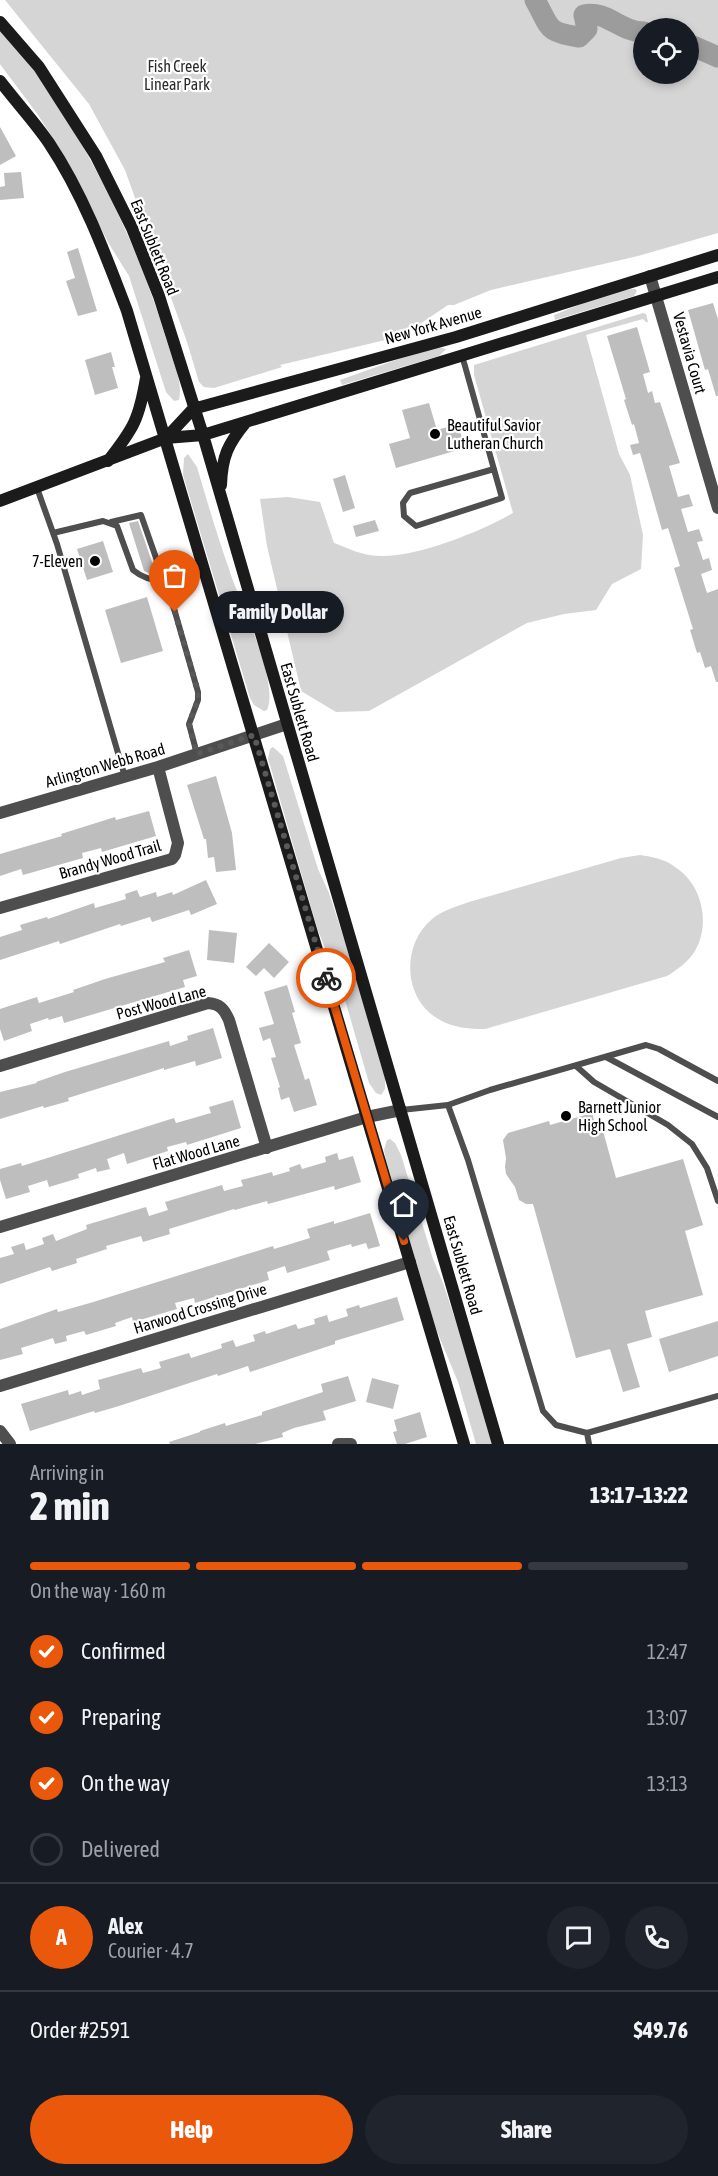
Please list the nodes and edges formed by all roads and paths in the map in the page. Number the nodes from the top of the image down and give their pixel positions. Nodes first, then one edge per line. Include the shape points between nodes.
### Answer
1 (0, 22) edge
2 (0, 81) edge
3 (718, 255) edge
4 (650, 276) junction
5 (718, 277) edge
6 (656, 296) junction
7 (456, 337) junction
8 (462, 355) junction
9 (147, 374) junction
10 (194, 409) junction
11 (246, 421) junction
12 (202, 435) junction
13 (166, 438) junction
14 (108, 462) junction
15 (494, 469) junction
16 (37, 488) junction
17 (220, 498) junction
18 (0, 501) edge
19 (718, 508) edge
20 (111, 522) junction
21 (53, 533) junction
22 (205, 571) junction
23 (165, 582) junction
24 (287, 724) junction
25 (254, 735) junction
26 (197, 754) junction
27 (158, 767) junction
28 (125, 777) junction
29 (0, 813) edge
30 (0, 908) edge
31 (606, 1056) junction
32 (0, 1066) edge
33 (576, 1066) junction
34 (718, 1081) edge
35 (448, 1105) junction
36 (401, 1110) junction
37 (367, 1117) junction
38 (718, 1117) edge
39 (267, 1148) junction
40 (718, 1201) edge
41 (0, 1227) edge
42 (410, 1262) junction
43 (0, 1386) edge
44 (718, 1396) edge
45 (0, 1431) edge
46 (587, 1433) junction
47 (10, 1444) edge
48 (338, 1444) edge
49 (351, 1444) edge
50 (464, 1444) edge
51 (498, 1444) edge
52 (589, 1444) edge

1 - 10 main road, East Sublett Road via 39,67 96,156 159,296
2 - 9 main road via 48,142 72,183 102,245
3 - 4 main road, New York Avenue
4 - 6 street, Vestavia Court
4 - 7 main road, New York Avenue
5 - 6 main road
6 - 8 main road
6 - 19 street, Vestavia Court
7 - 8 main road
7 - 10 main road, New York Avenue
8 - 11 main road
8 - 15 lane
9 - 13 main road
9 - 14 main road via 138,418
10 - 12 main road, East Sublett Road
10 - 13 main road
11 - 12 main road
11 - 17 main road via 223,459
12 - 13 main road
12 - 17 main road, East Sublett Road
13 - 14 main road
13 - 22 main road
14 - 16 main road
15 - 15 lane via 502,498 416,526 404,516 403,503 410,493
16 - 18 main road
16 - 21 lane
17 - 24 main road, East Sublett Road
20 - 21 lane
20 - 23 lane via 117,526 133,570
20 - 23 lane via 141,515
21 - 28 lane
22 - 23 lane
22 - 25 main road
23 - 26 lane via 198,692 189,724
24 - 25 street, Arlington Webb Road
24 - 36 main road, East Sublett Road
25 - 26 street, Arlington Webb Road
25 - 37 main road
26 - 27 street, Arlington Webb Road
27 - 28 street, Arlington Webb Road
27 - 30 street, Brandy Wood Trail via 178,843 172,859
28 - 29 street, Arlington Webb Road
31 - 33 lane
31 - 34 lane via 646,1046
31 - 38 lane
32 - 39 street, Post Wood Lane via 216,1003 229,1020
33 - 35 lane
33 - 40 lane via 594,1082 668,1125 692,1144 708,1168
35 - 36 lane
35 - 46 lane via 543,1411 556,1425
36 - 37 street, Flat Wood Lane
36 - 51 main road, East Sublett Road
37 - 39 street, Flat Wood Lane
37 - 42 main road
39 - 41 street, Flat Wood Lane
42 - 43 street, Harwood Crossing Drive
42 - 50 main road
44 - 46 lane
45 - 47 street
46 - 52 lane
48 - 49 street

